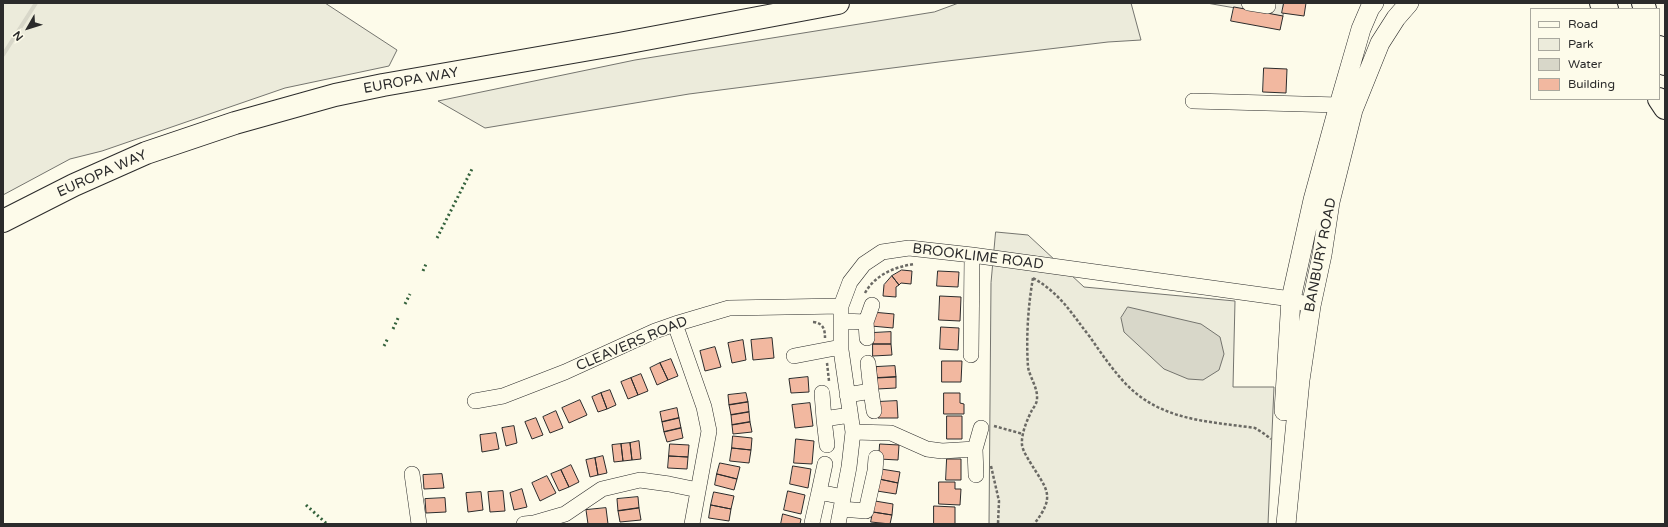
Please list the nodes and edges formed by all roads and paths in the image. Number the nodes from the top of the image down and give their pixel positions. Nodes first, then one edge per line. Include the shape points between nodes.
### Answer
1 (838, 3) edge
2 (1249, 3) edge
3 (1374, 3) edge
4 (1409, 3) edge
5 (1268, 6) dead end
6 (1660, 50) edge
7 (1665, 64) edge
8 (1193, 101) dead end
9 (1339, 104) junction
10 (3, 221) edge
11 (972, 255) junction
12 (922, 264) dead end
13 (1028, 276) dead end
14 (1033, 278) junction
15 (1290, 299) junction
16 (872, 305) dead end
17 (1311, 306) junction
18 (841, 314) junction
19 (861, 322) junction
20 (675, 324) junction
21 (867, 338) dead end
22 (841, 347) junction
23 (971, 355) dead end
24 (794, 356) dead end
25 (868, 363) dead end
26 (871, 391) junction
27 (822, 392) dead end
28 (847, 395) junction
29 (475, 401) dead end
30 (874, 411) dead end
31 (850, 415) junction
32 (824, 419) junction
33 (987, 430) joint
34 (853, 432) junction
35 (1024, 434) junction
36 (1271, 439) dead end
37 (827, 445) dead end
38 (976, 449) junction
39 (876, 458) dead end
40 (989, 462) dead end
41 (825, 464) dead end
42 (412, 474) dead end
43 (976, 475) dead end
44 (698, 490) junction
45 (819, 492) junction
46 (841, 510) edge
47 (865, 518) edge
48 (566, 519) edge
49 (812, 523) edge
50 (419, 524) edge
51 (524, 524) edge
52 (692, 524) edge
53 (998, 524) edge
54 (1034, 524) edge
55 (1279, 524) edge
56 (1286, 524) edge

1 - 10 highway, EUROPA WAY via 335,95 235,123 146,153 74,185
2 - 5 street
3 - 9 main road via 1361,29
4 - 17 main road, BANBURY ROAD via 1380,43 1353,110 1330,202
6 - 7 highway
8 - 9 street
9 - 15 main road
11 - 15 street, BROOKLIME ROAD
11 - 18 street, BROOKLIME ROAD via 909,248 882,252 864,264 850,282
11 - 23 street
12 - 19 path via 896,267 873,282 862,299
13 - 14 path
14 - 35 path via 1029,311 1028,365 1037,399
14 - 36 path via 1058,296 1119,377 1151,404 1182,417 1255,428
15 - 17 street, BROOKLIME ROAD
15 - 55 main road
16 - 19 street
17 - 56 main road, BANBURY ROAD via 1300,380
18 - 19 street, CLEAVERS ROAD
18 - 20 street, CLEAVERS ROAD via 729,308
18 - 22 street, BROOKLIME ROAD
19 - 21 street
20 - 29 street, CLEAVERS ROAD via 503,396
20 - 44 street via 704,407 709,431
22 - 24 street
22 - 28 street, BROOKLIME ROAD
25 - 26 street
26 - 28 street
26 - 30 street
27 - 32 street
28 - 31 street, BROOKLIME ROAD
31 - 32 street
31 - 34 street, BROOKLIME ROAD
32 - 37 street
33 - 35 path via 994,426
33 - 38 street
34 - 38 street via 890,433 927,449
34 - 46 street, BROOKLIME ROAD
35 - 54 path via 1024,451 1045,486 1048,499
38 - 43 street
39 - 47 street
40 - 53 path via 999,501
41 - 45 street
42 - 50 street
44 - 48 street via 640,480 602,489
44 - 52 street
45 - 46 street
45 - 49 street
46 - 47 street
48 - 51 street

